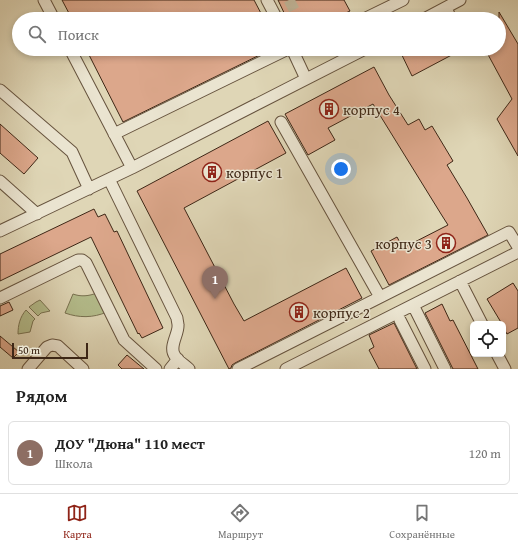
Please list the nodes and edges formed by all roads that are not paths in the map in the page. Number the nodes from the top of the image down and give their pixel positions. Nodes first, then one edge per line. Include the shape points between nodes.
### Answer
1 (44, 0) edge
2 (268, 0) edge
3 (403, 0) edge
4 (452, 4) edge
5 (50, 12) edge
6 (274, 12) edge
7 (378, 12) edge
8 (437, 12) edge
9 (74, 56) edge
10 (274, 56) edge
11 (295, 56) edge
12 (350, 56) edge
13 (306, 79) junction
14 (0, 90) edge
15 (281, 122) dead end
16 (114, 134) junction
17 (132, 168) junction
18 (109, 179) junction
19 (0, 181) edge
20 (89, 189) junction
21 (37, 214) junction
22 (0, 231) edge
23 (518, 247) edge
24 (518, 252) edge
25 (460, 281) junction
26 (380, 297) junction
27 (0, 298) edge
28 (413, 305) junction
29 (400, 320) dead end
30 (480, 321) edge
31 (499, 357) edge
32 (178, 359) junction
33 (28, 369) edge
34 (83, 369) edge
35 (156, 369) edge
36 (170, 369) edge
37 (189, 369) edge
38 (238, 369) edge
39 (286, 369) edge
40 (425, 369) edge
41 (445, 369) edge
42 (505, 369) edge

1 - 5 street
2 - 6 street
3 - 7 street
4 - 8 street
9 - 16 street
10 - 16 street
11 - 13 street
12 - 13 street
13 - 17 street
14 - 20 street via 72,152
15 - 26 street
16 - 17 street
17 - 18 street
18 - 20 street
18 - 32 street via 177,318 178,330 173,352
19 - 21 street
20 - 21 street
21 - 22 street
23 - 26 street via 509,232
24 - 25 street
25 - 28 street
25 - 30 street
26 - 38 street
27 - 35 street via 82,260 86,263 124,340
28 - 39 street
28 - 41 street
29 - 40 street
31 - 42 street
32 - 36 street
32 - 37 street
33 - 34 street via 47,347 52,345 58,346

